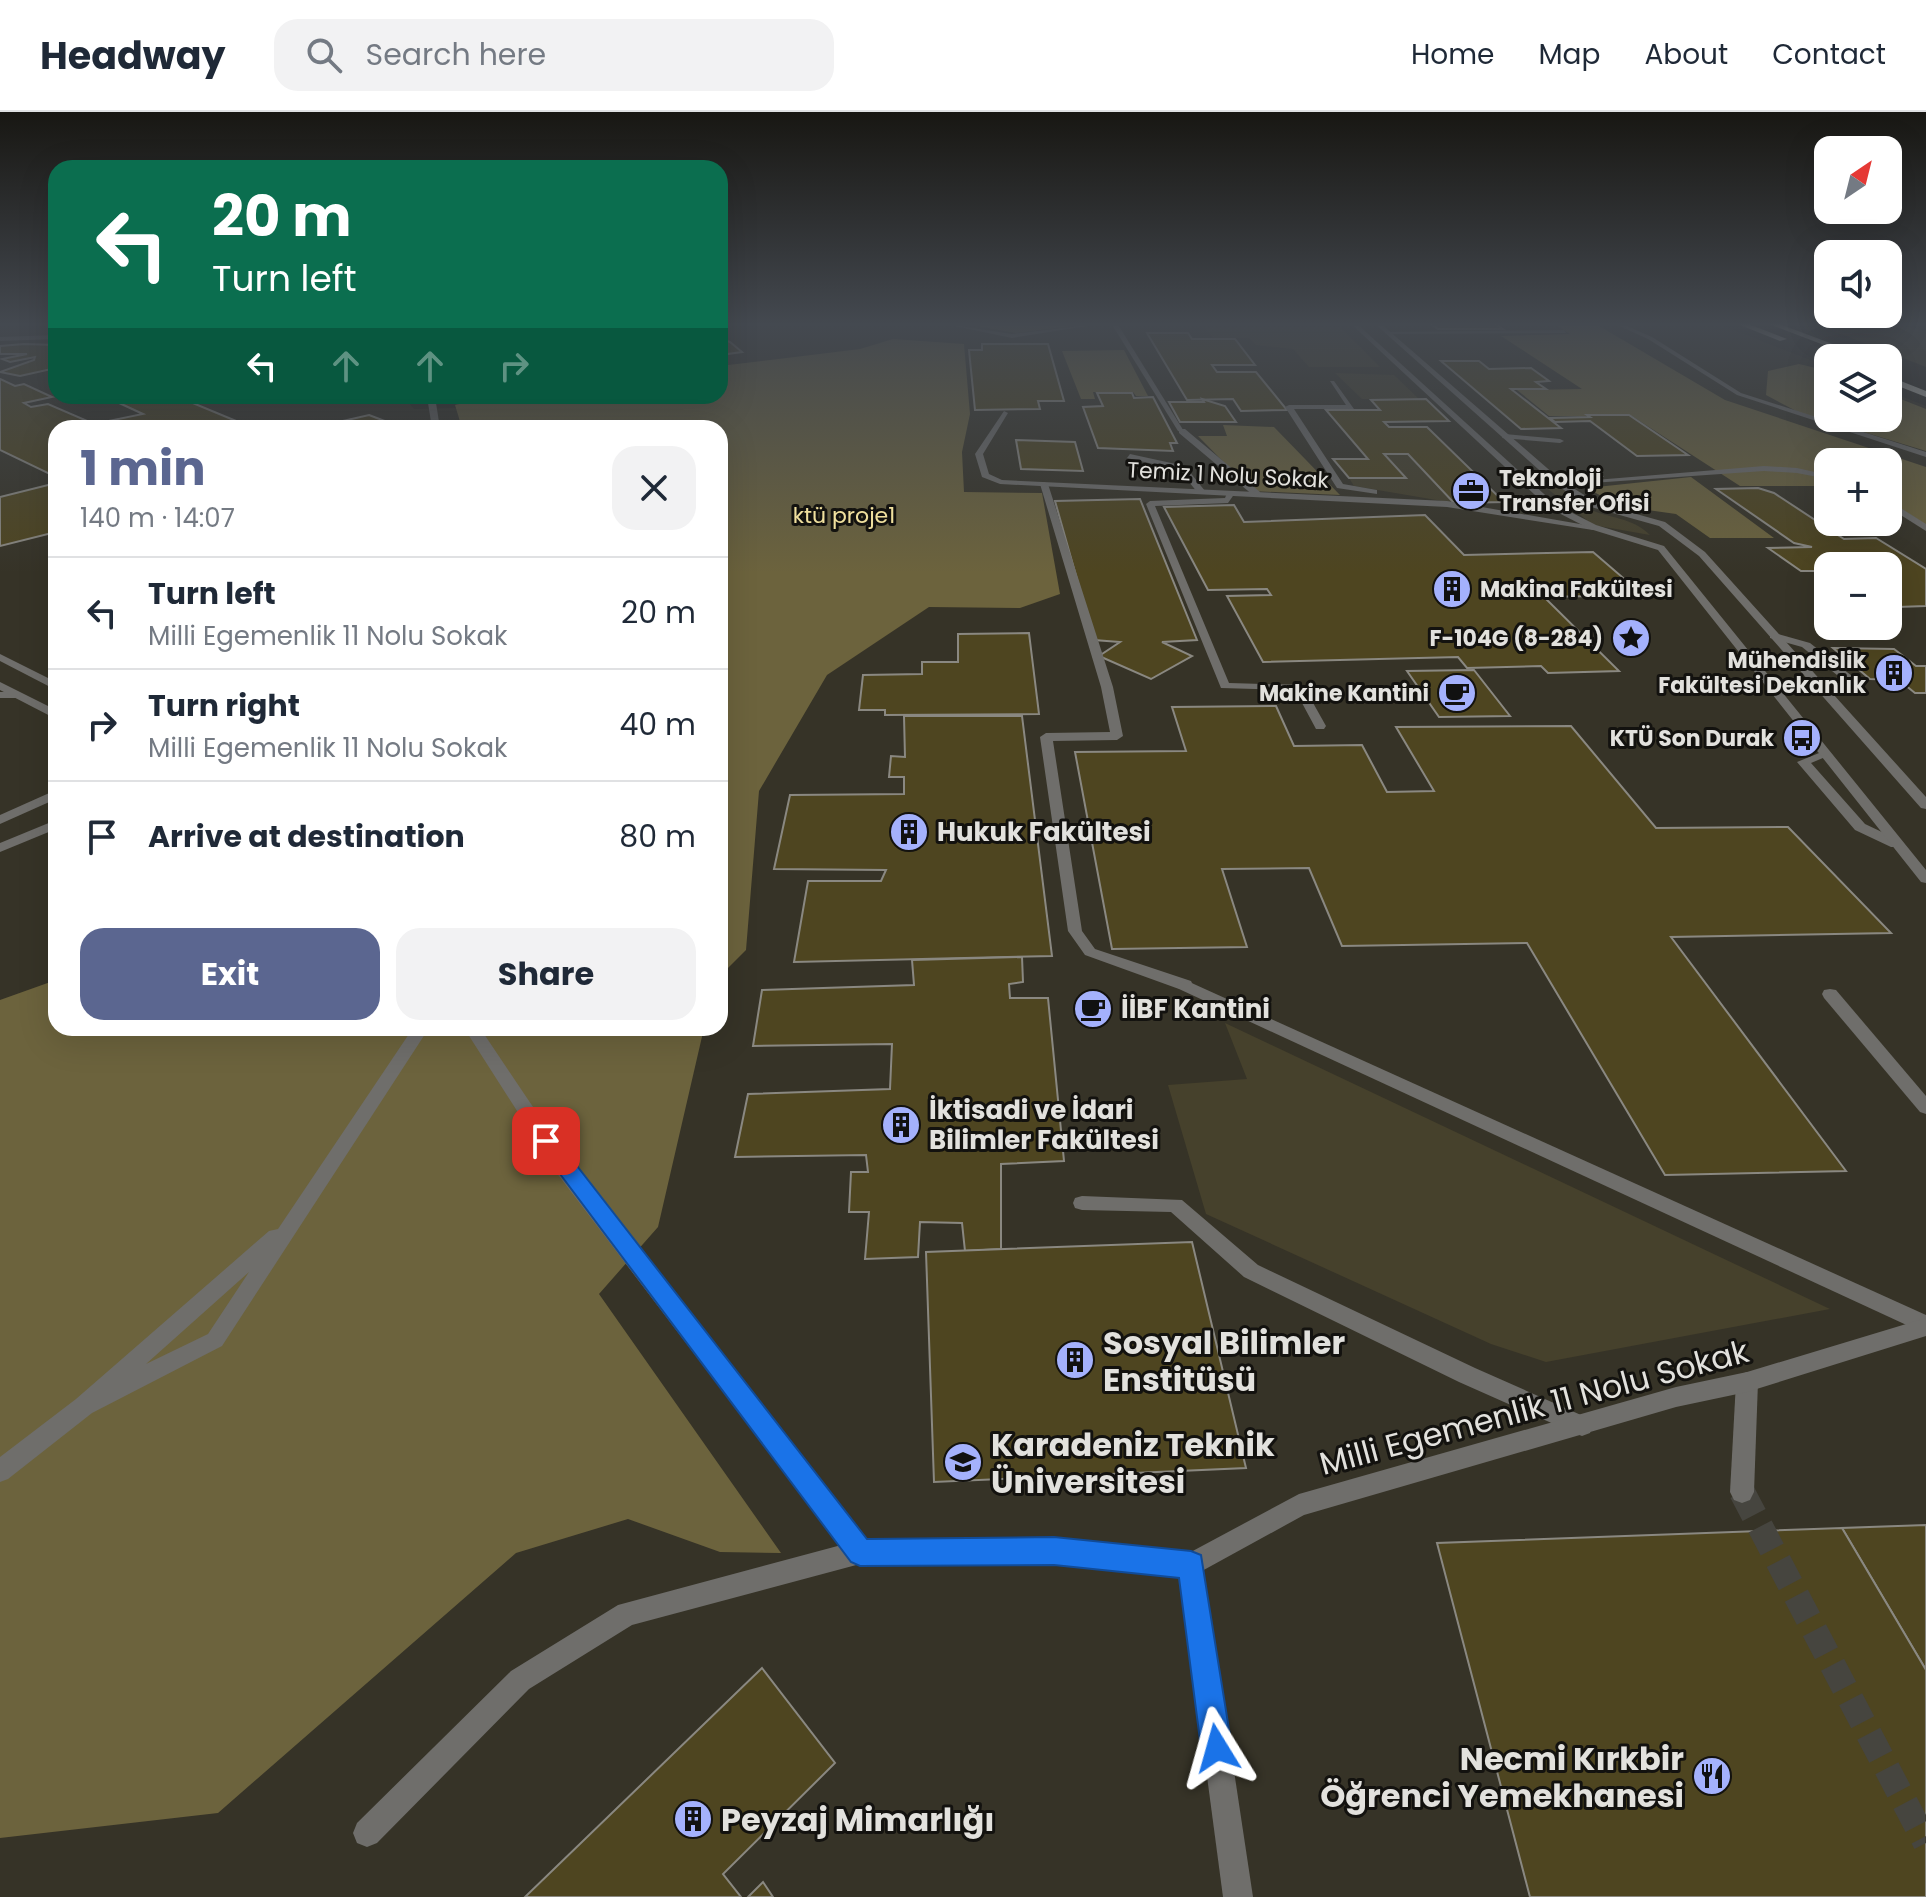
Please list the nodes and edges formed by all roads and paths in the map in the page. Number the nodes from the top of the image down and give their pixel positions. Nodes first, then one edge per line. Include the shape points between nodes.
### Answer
1 (1166, 406) edge
2 (1350, 406) edge
3 (1444, 406) edge
4 (1471, 406) edge
5 (1777, 406) edge
6 (1004, 413) dead end
7 (1505, 436) junction
8 (1560, 441) dead end
9 (1926, 455) edge
10 (1130, 456) dead end
11 (1597, 469) dead end
12 (1515, 472) junction
13 (1814, 473) edge
14 (1559, 483) junction
15 (1044, 484) junction
16 (1201, 491) junction
17 (1231, 493) junction
18 (1257, 494) junction
19 (1447, 504) junction
20 (1552, 506) junction
21 (1902, 512) edge
22 (1540, 519) junction
23 (1593, 527) junction
24 (1926, 528) edge
25 (1683, 538) junction
26 (1646, 541) junction
27 (1774, 636) junction
28 (0, 657) edge
29 (48, 683) edge
30 (0, 685) edge
31 (1827, 694) junction
32 (0, 695) edge
33 (16, 695) junction
34 (48, 711) edge
35 (1320, 726) dead end
36 (1824, 755) junction
37 (48, 798) edge
38 (1926, 805) edge
39 (0, 820) edge
40 (48, 827) edge
41 (1896, 844) junction
42 (0, 848) edge
43 (1926, 879) edge
44 (1830, 994) dead end
45 (416, 1036) edge
46 (477, 1036) edge
47 (1926, 1108) edge
48 (1082, 1203) dead end
49 (290, 1224) junction
50 (1926, 1326) edge
51 (1747, 1382) junction
52 (84, 1406) junction
53 (1582, 1426) junction
54 (0, 1471) edge
55 (1742, 1492) tunnel mouth
56 (860, 1552) junction
57 (1191, 1565) junction
58 (367, 1833) dead end
59 (1238, 1897) edge

1 - 18 street via 1182,431
2 - 19 street via 1289,407 1340,486
3 - 12 street
4 - 7 street
5 - 9 street
6 - 15 street, Temiz 1 Nolu Sokak via 979,454 985,475 1000,482
7 - 8 street
7 - 14 street
10 - 16 street via 1182,468
11 - 14 street via 1601,475
12 - 14 street
12 - 20 street
13 - 14 street via 1722,471
14 - 25 street via 1594,505 1646,517
15 - 16 street, Temiz 1 Nolu Sokak
15 - 50 street via 1107,687 1117,736 1046,737 1075,931 1090,952 1185,985
16 - 17 street, Temiz 1 Nolu Sokak
17 - 18 street, Temiz 1 Nolu Sokak
17 - 35 street via 1228,500 1150,504 1225,686 1299,687
18 - 19 street, Temiz 1 Nolu Sokak
19 - 22 street, Temiz 1 Nolu Sokak
20 - 22 street
20 - 23 street
21 - 24 street
22 - 23 street, Temiz 1 Nolu Sokak
23 - 26 street
25 - 26 street
25 - 27 street
26 - 36 street via 1672,560
27 - 31 street
27 - 31 street via 1806,645 1848,678 1844,692
28 - 29 street
30 - 33 street
31 - 38 street
32 - 33 street
33 - 34 street
36 - 41 street
36 - 41 street via 1803,762 1860,827
37 - 39 street
40 - 42 street
41 - 43 street
44 - 47 street
45 - 49 street
46 - 56 street via 563,1167
48 - 53 street via 1175,1205 1251,1271
49 - 52 street
49 - 52 street via 215,1340
50 - 51 street, Milli Egemenlik 11 Nolu Sokak
51 - 53 street, Milli Egemenlik 11 Nolu Sokak
51 - 55 street
52 - 54 street
53 - 57 street, Milli Egemenlik 11 Nolu Sokak via 1299,1505
56 - 57 street via 1054,1551
56 - 58 street via 627,1614 520,1680
57 - 59 street

